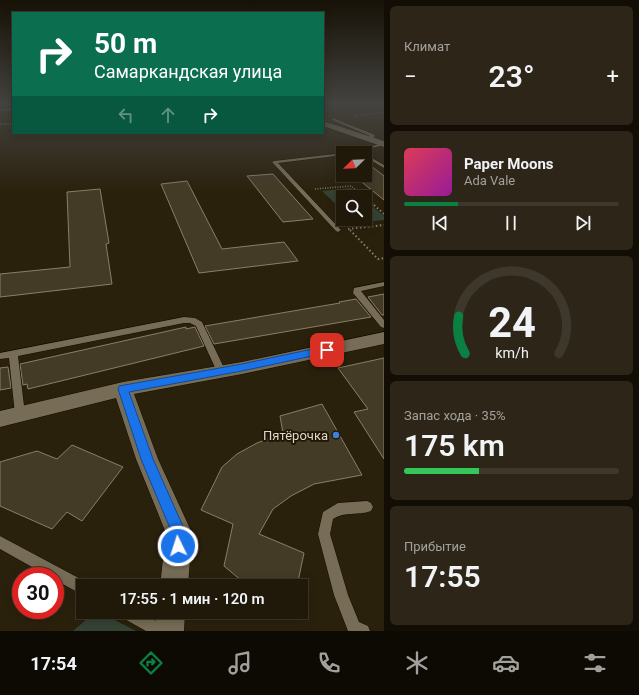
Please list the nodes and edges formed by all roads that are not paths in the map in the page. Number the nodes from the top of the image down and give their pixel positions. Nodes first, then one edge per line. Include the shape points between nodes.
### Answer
1 (350, 132) edge
2 (365, 132) edge
3 (369, 139) junction
4 (384, 144) edge
5 (372, 148) edge
6 (336, 155) edge
7 (372, 159) edge
8 (384, 167) edge
9 (338, 230) road end
10 (384, 284) edge
11 (384, 325) edge
12 (384, 338) edge
13 (13, 354) junction
14 (0, 356) edge
15 (221, 372) junction
16 (123, 389) junction
17 (20, 414) junction
18 (0, 419) edge
19 (367, 507) dead end
20 (0, 542) edge
21 (175, 579) edge
22 (76, 584) edge
23 (139, 619) edge
24 (170, 619) edge
25 (160, 631) edge
26 (169, 631) edge
27 (363, 631) edge

1 - 3 street
2 - 3 lane via 373,136
3 - 4 street
4 - 5 lane
6 - 9 lane via 274,162
7 - 8 lane
10 - 11 lane via 357,290 357,293
12 - 15 street
13 - 14 lane
13 - 15 lane via 192,320 198,324
13 - 17 lane
15 - 16 street
16 - 17 street
16 - 21 street via 147,459 179,533
17 - 18 street
19 - 27 lane via 338,509 326,516 324,534 341,595 354,628
20 - 22 lane
23 - 25 lane
24 - 26 street

